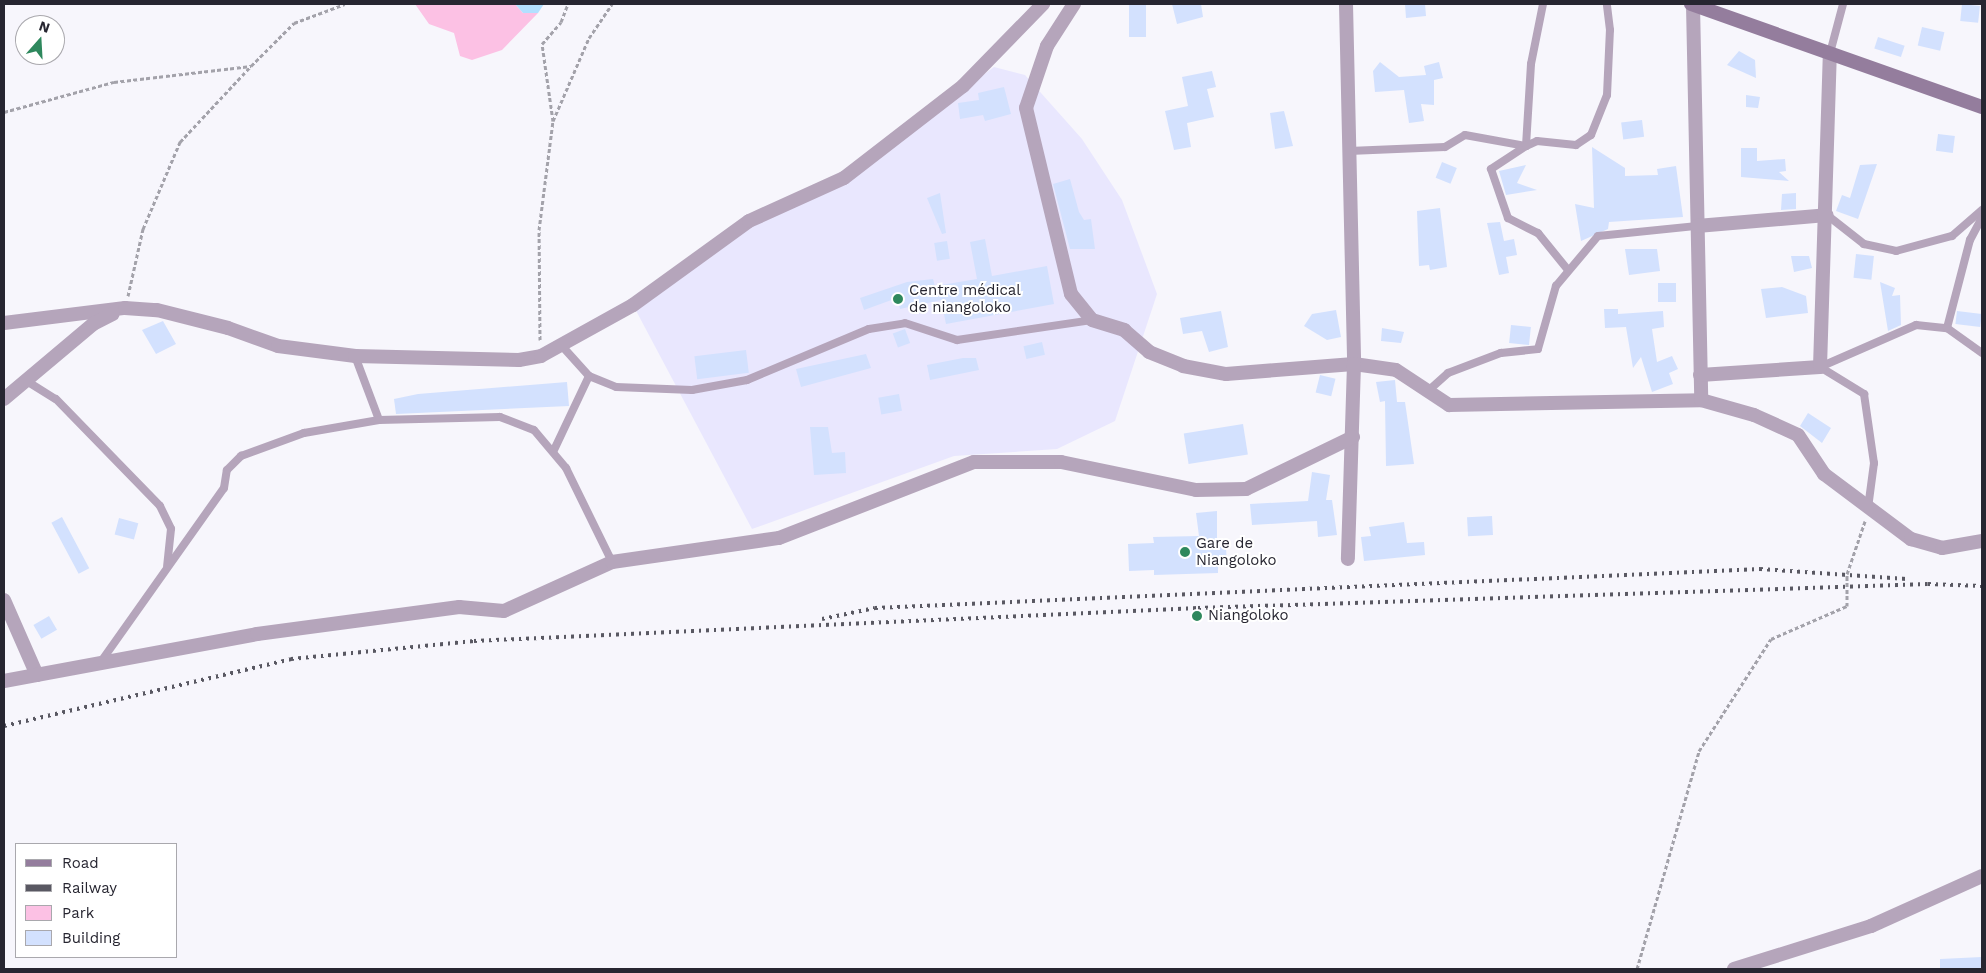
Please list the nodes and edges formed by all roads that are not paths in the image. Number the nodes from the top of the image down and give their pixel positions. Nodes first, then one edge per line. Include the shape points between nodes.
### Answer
1 (1043, 4) edge
2 (1074, 4) edge
3 (1346, 4) edge
4 (1543, 4) edge
5 (1606, 4) edge
6 (1692, 4) edge
7 (1842, 4) edge
8 (1723, 9) edge
9 (1830, 53) junction
10 (1982, 107) edge
11 (1526, 146) junction
12 (1349, 151) junction
13 (1982, 210) edge
14 (1827, 216) junction
15 (1982, 217) edge
16 (1698, 226) junction
17 (1568, 270) junction
18 (125, 308) junction
19 (1092, 320) junction
20 (4, 323) edge
21 (1946, 328) junction
22 (562, 346) junction
23 (1982, 353) edge
24 (355, 356) junction
25 (1354, 364) junction
26 (1820, 366) junction
27 (1700, 375) junction
28 (589, 376) junction
29 (24, 380) junction
30 (1428, 390) junction
31 (4, 399) edge
32 (1701, 400) junction
33 (379, 420) junction
34 (1353, 437) junction
35 (554, 450) junction
36 (1868, 508) junction
37 (1982, 541) edge
38 (1348, 559) dead end
39 (612, 562) junction
40 (167, 568) junction
41 (4, 600) edge
42 (100, 663) junction
43 (37, 675) junction
44 (4, 681) edge
45 (1982, 876) edge
46 (1734, 969) edge

1 - 22 street via 964,86 844,178 749,221 633,305
2 - 19 street via 1047,46 1026,108 1071,294
3 - 12 street
4 - 11 lane via 1531,64
5 - 11 lane via 1610,30 1607,95 1591,135 1576,145 1537,141
6 - 8 main road
6 - 16 street
7 - 9 lane
8 - 9 main road
9 - 10 main road
9 - 14 street
11 - 12 lane via 1465,135 1445,147
11 - 17 lane via 1491,169 1508,218 1538,233
12 - 25 street
13 - 14 lane via 1952,236 1896,251 1864,244
14 - 16 street
14 - 26 street
15 - 21 lane via 1970,240
16 - 17 lane via 1598,236
16 - 27 street
17 - 30 lane via 1556,286 1538,349 1501,353 1448,373
18 - 20 street
18 - 24 street via 157,310 228,328 278,346
18 - 29 street via 93,324
19 - 25 street via 1124,330 1149,352 1183,366 1226,374
19 - 28 lane via 956,340 905,323 869,329 747,380 692,390 616,387
21 - 23 lane
21 - 26 lane via 1916,325
22 - 24 street via 541,356 519,360
22 - 28 lane
24 - 33 lane
25 - 30 street via 1396,370
25 - 34 street
26 - 27 street
26 - 36 lane via 1864,394 1874,463
27 - 32 street
28 - 35 lane
29 - 31 street
29 - 40 lane via 56,399 160,506 171,530
30 - 32 street via 1449,405
32 - 36 street via 1754,414 1798,435 1824,474
33 - 35 lane via 500,417 534,430
33 - 40 lane via 304,434 242,456 227,470 224,488
34 - 38 street
34 - 39 street via 1246,489 1196,490 1061,462 974,462 780,538
35 - 39 lane
36 - 37 street via 1911,539 1942,548
39 - 42 street via 504,611 459,607 257,634
40 - 42 lane
41 - 43 street
42 - 43 street
43 - 44 street
45 - 46 street via 1871,926

